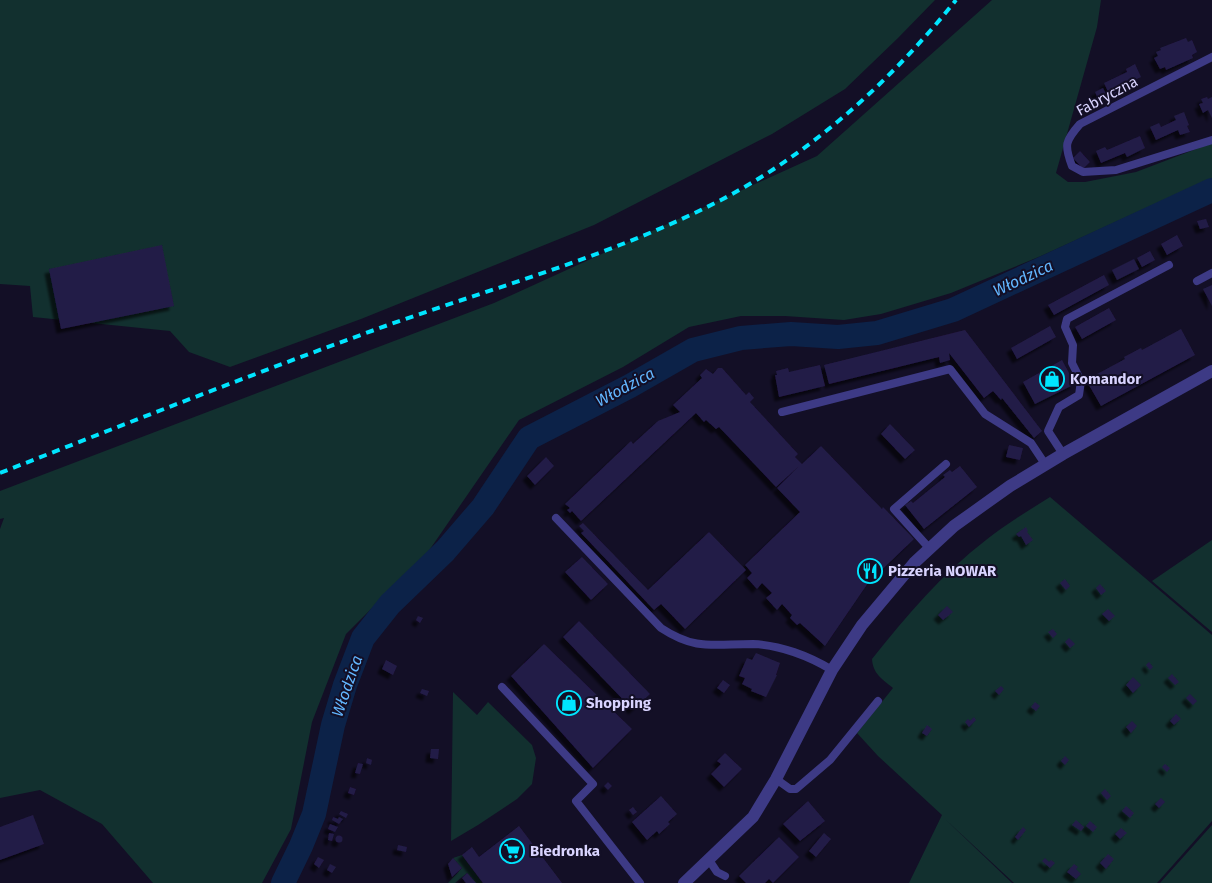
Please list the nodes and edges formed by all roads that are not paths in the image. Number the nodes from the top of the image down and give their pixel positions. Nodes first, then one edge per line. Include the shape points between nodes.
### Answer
1 (1212, 57) edge
2 (1212, 140) edge
3 (1169, 265) dead end
4 (1212, 273) edge
5 (1197, 281) dead end
6 (1212, 371) edge
7 (782, 412) dead end
8 (1063, 454) junction
9 (946, 464) dead end
10 (1045, 464) junction
11 (556, 518) dead end
12 (930, 549) junction
13 (832, 670) junction
14 (502, 687) dead end
15 (878, 701) dead end
16 (776, 779) junction
17 (709, 860) junction
18 (725, 876) dead end
19 (640, 883) edge
20 (684, 883) edge

1 - 2 lane, Fabryczna via 1080,124 1069,137 1067,152 1072,166 1083,172 1116,170
3 - 8 lane via 1067,319 1065,327 1073,345 1072,363 1081,381 1079,395 1059,406 1048,431
4 - 5 lane
6 - 8 street
7 - 10 lane via 950,369 985,414 1032,443
8 - 10 street
9 - 12 lane via 894,509
10 - 12 street via 954,526
11 - 13 lane via 661,628 676,638 691,644 771,646 814,658
12 - 13 street via 914,563 862,625
13 - 16 street
14 - 19 lane via 593,784 576,801
15 - 16 lane via 830,760 796,789 790,789
16 - 17 street via 753,817
17 - 18 lane via 717,872
17 - 20 street

